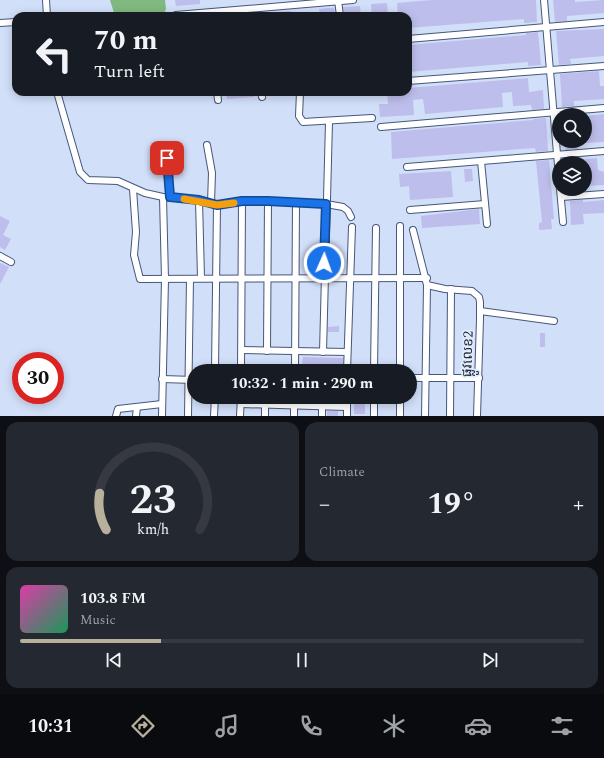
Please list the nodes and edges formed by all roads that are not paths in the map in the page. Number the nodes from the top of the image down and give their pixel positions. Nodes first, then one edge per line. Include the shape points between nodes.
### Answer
1 (46, 0) edge
2 (353, 0) edge
3 (544, 0) edge
4 (339, 1) edge
5 (254, 8) junction
6 (47, 12) edge
7 (209, 12) edge
8 (254, 12) edge
9 (340, 12) edge
10 (12, 22) edge
11 (604, 22) edge
12 (0, 23) edge
13 (546, 28) junction
14 (412, 39) edge
15 (604, 66) edge
16 (550, 70) junction
17 (412, 81) edge
18 (58, 96) edge
19 (218, 96) edge
20 (300, 96) edge
21 (218, 100) dead end
22 (554, 108) edge
23 (604, 108) edge
24 (592, 109) edge
25 (552, 112) edge
26 (372, 118) dead end
27 (329, 122) junction
28 (381, 127) dead end
29 (207, 144) dead end
30 (557, 148) edge
31 (604, 151) edge
32 (557, 155) junction
33 (167, 158) dead end
34 (482, 161) junction
35 (407, 167) dead end
36 (132, 189) junction
37 (604, 194) edge
38 (163, 196) junction
39 (170, 197) junction
40 (561, 197) joint
41 (199, 200) junction
42 (242, 201) junction
43 (268, 201) junction
44 (296, 202) junction
45 (214, 204) junction
46 (326, 204) junction
47 (485, 204) junction
48 (410, 210) dead end
49 (350, 217) dead end
50 (563, 222) dead end
51 (487, 224) dead end
52 (400, 226) dead end
53 (352, 227) dead end
54 (376, 228) dead end
55 (413, 230) dead end
56 (0, 256) edge
57 (11, 262) dead end
58 (201, 278) junction
59 (215, 278) junction
60 (295, 278) junction
61 (324, 278) junction
62 (349, 278) junction
63 (376, 278) junction
64 (402, 278) junction
65 (427, 278) junction
66 (165, 279) junction
67 (190, 279) junction
68 (242, 279) junction
69 (268, 279) junction
70 (427, 285) junction
71 (451, 289) junction
72 (480, 311) junction
73 (554, 321) dead end
74 (242, 350) junction
75 (267, 351) junction
76 (295, 352) junction
77 (323, 352) junction
78 (347, 352) junction
79 (191, 364) edge
80 (215, 364) edge
81 (241, 364) edge
82 (295, 364) edge
83 (347, 364) edge
84 (374, 364) edge
85 (400, 364) edge
86 (417, 378) edge
87 (425, 378) junction
88 (450, 378) junction
89 (479, 378) junction
90 (162, 379) junction
91 (187, 380) edge
92 (162, 404) junction
93 (189, 404) edge
94 (215, 404) edge
95 (241, 404) joint
96 (374, 404) edge
97 (400, 404) edge
98 (265, 406) junction
99 (294, 406) junction
100 (137, 407) junction
101 (322, 407) junction
102 (347, 407) joint
103 (116, 416) edge
104 (136, 416) edge
105 (162, 416) edge
106 (188, 416) edge
107 (214, 416) edge
108 (240, 416) edge
109 (265, 416) edge
110 (294, 416) edge
111 (322, 416) edge
112 (347, 416) edge
113 (374, 416) edge
114 (400, 416) edge
115 (425, 416) edge
116 (450, 416) edge
117 (476, 416) edge

1 - 6 street
2 - 4 street
3 - 13 street
4 - 5 street
4 - 9 street
5 - 7 street
5 - 8 street
10 - 12 street
11 - 13 street
13 - 14 street
13 - 16 street
15 - 16 street
16 - 17 street
16 - 22 street
18 - 36 street via 82,175 88,180 118,181
19 - 21 street
20 - 27 street via 299,116 303,122
23 - 24 street
25 - 28 street
26 - 27 street
27 - 46 street
29 - 45 street
30 - 32 street
31 - 32 street
32 - 34 street
33 - 39 street
34 - 35 street
34 - 47 street
36 - 38 street
36 - 66 street via 136,232 134,255 138,274 140,279
37 - 40 street
38 - 39 street
38 - 66 street
39 - 41 street
40 - 50 street
41 - 45 street
41 - 58 street
42 - 43 street
42 - 45 street
42 - 68 street
43 - 44 street
43 - 69 street
44 - 46 street
44 - 60 street
45 - 59 street
46 - 49 street via 343,207
46 - 61 street
47 - 48 street
47 - 51 street
52 - 64 street
53 - 62 street
54 - 63 street
55 - 65 street
56 - 57 street
58 - 59 street
58 - 67 street
59 - 68 street
59 - 80 street
60 - 61 street
60 - 69 street
60 - 76 street
61 - 62 street
61 - 77 street
62 - 63 street
62 - 78 street
63 - 64 street
63 - 84 street
64 - 65 street
64 - 85 street
65 - 70 street
66 - 67 street
66 - 90 street
67 - 79 street
68 - 69 street
68 - 74 street
69 - 75 street
70 - 71 street
70 - 87 street
71 - 72 street, ផ្លូវលេខ2 via 467,290 476,294 480,302
71 - 88 street
72 - 73 street
72 - 89 street, ផ្លូវលេខ2
74 - 75 street
74 - 81 street
75 - 76 street
76 - 77 street
76 - 82 street
77 - 78 street
78 - 83 street
86 - 87 street
87 - 88 street
87 - 115 street
88 - 89 street
88 - 116 street
89 - 117 street, ផ្លូវលេខ2
90 - 91 street
90 - 92 street
92 - 100 street
92 - 105 street
93 - 106 street
94 - 107 street
95 - 98 street
95 - 108 street
96 - 113 street
97 - 114 street
98 - 99 street
98 - 109 street
99 - 101 street
99 - 110 street
100 - 103 street via 118,409
100 - 104 street
101 - 102 street
101 - 111 street
102 - 112 street

